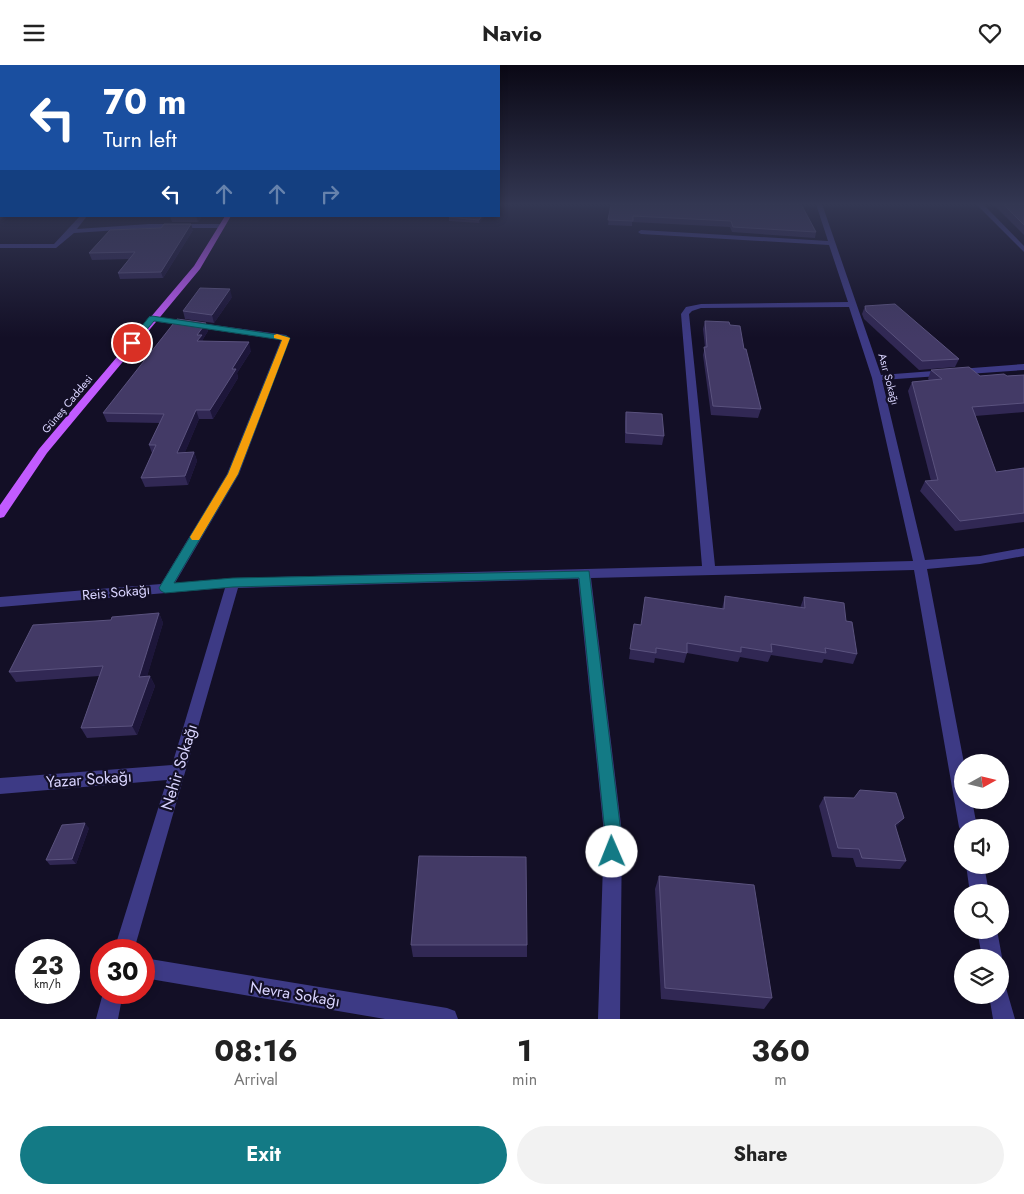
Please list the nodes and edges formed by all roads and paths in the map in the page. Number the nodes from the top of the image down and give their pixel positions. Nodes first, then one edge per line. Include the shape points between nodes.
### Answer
1 (208, 249) edge
2 (834, 249) edge
3 (853, 304) junction
4 (152, 318) junction
5 (1024, 367) edge
6 (877, 378) junction
7 (0, 513) edge
8 (1024, 552) edge
9 (920, 565) junction
10 (708, 571) junction
11 (584, 574) junction
12 (233, 583) junction
13 (165, 588) junction
14 (0, 602) edge
15 (955, 754) edge
16 (178, 772) junction
17 (0, 786) edge
18 (127, 939) edge
19 (155, 970) edge
20 (110, 1004) edge
21 (1001, 1004) edge
22 (107, 1019) edge
23 (447, 1019) edge
24 (609, 1019) edge
25 (1004, 1019) edge

1 - 4 main road, Güneş Caddesi via 197,267
2 - 3 street, Asır Sokağı
3 - 6 street, Asır Sokağı
3 - 10 street via 701,306 685,313
4 - 7 main road, Güneş Caddesi via 43,451
4 - 13 street via 286,338 233,474
5 - 6 street
6 - 9 street, Asır Sokağı
8 - 9 street, Reis Sokağı
9 - 10 street, Reis Sokağı
9 - 15 street, Asır Sokağı
10 - 11 street, Reis Sokağı
11 - 12 street, Reis Sokağı
11 - 24 street via 613,833
12 - 13 street, Reis Sokağı
12 - 16 street, Nehir Sokağı
13 - 14 street, Reis Sokağı
16 - 17 street, Yazar Sokağı
16 - 18 street, Nehir Sokağı
19 - 23 street, Nevra Sokağı
20 - 22 street
21 - 25 street

